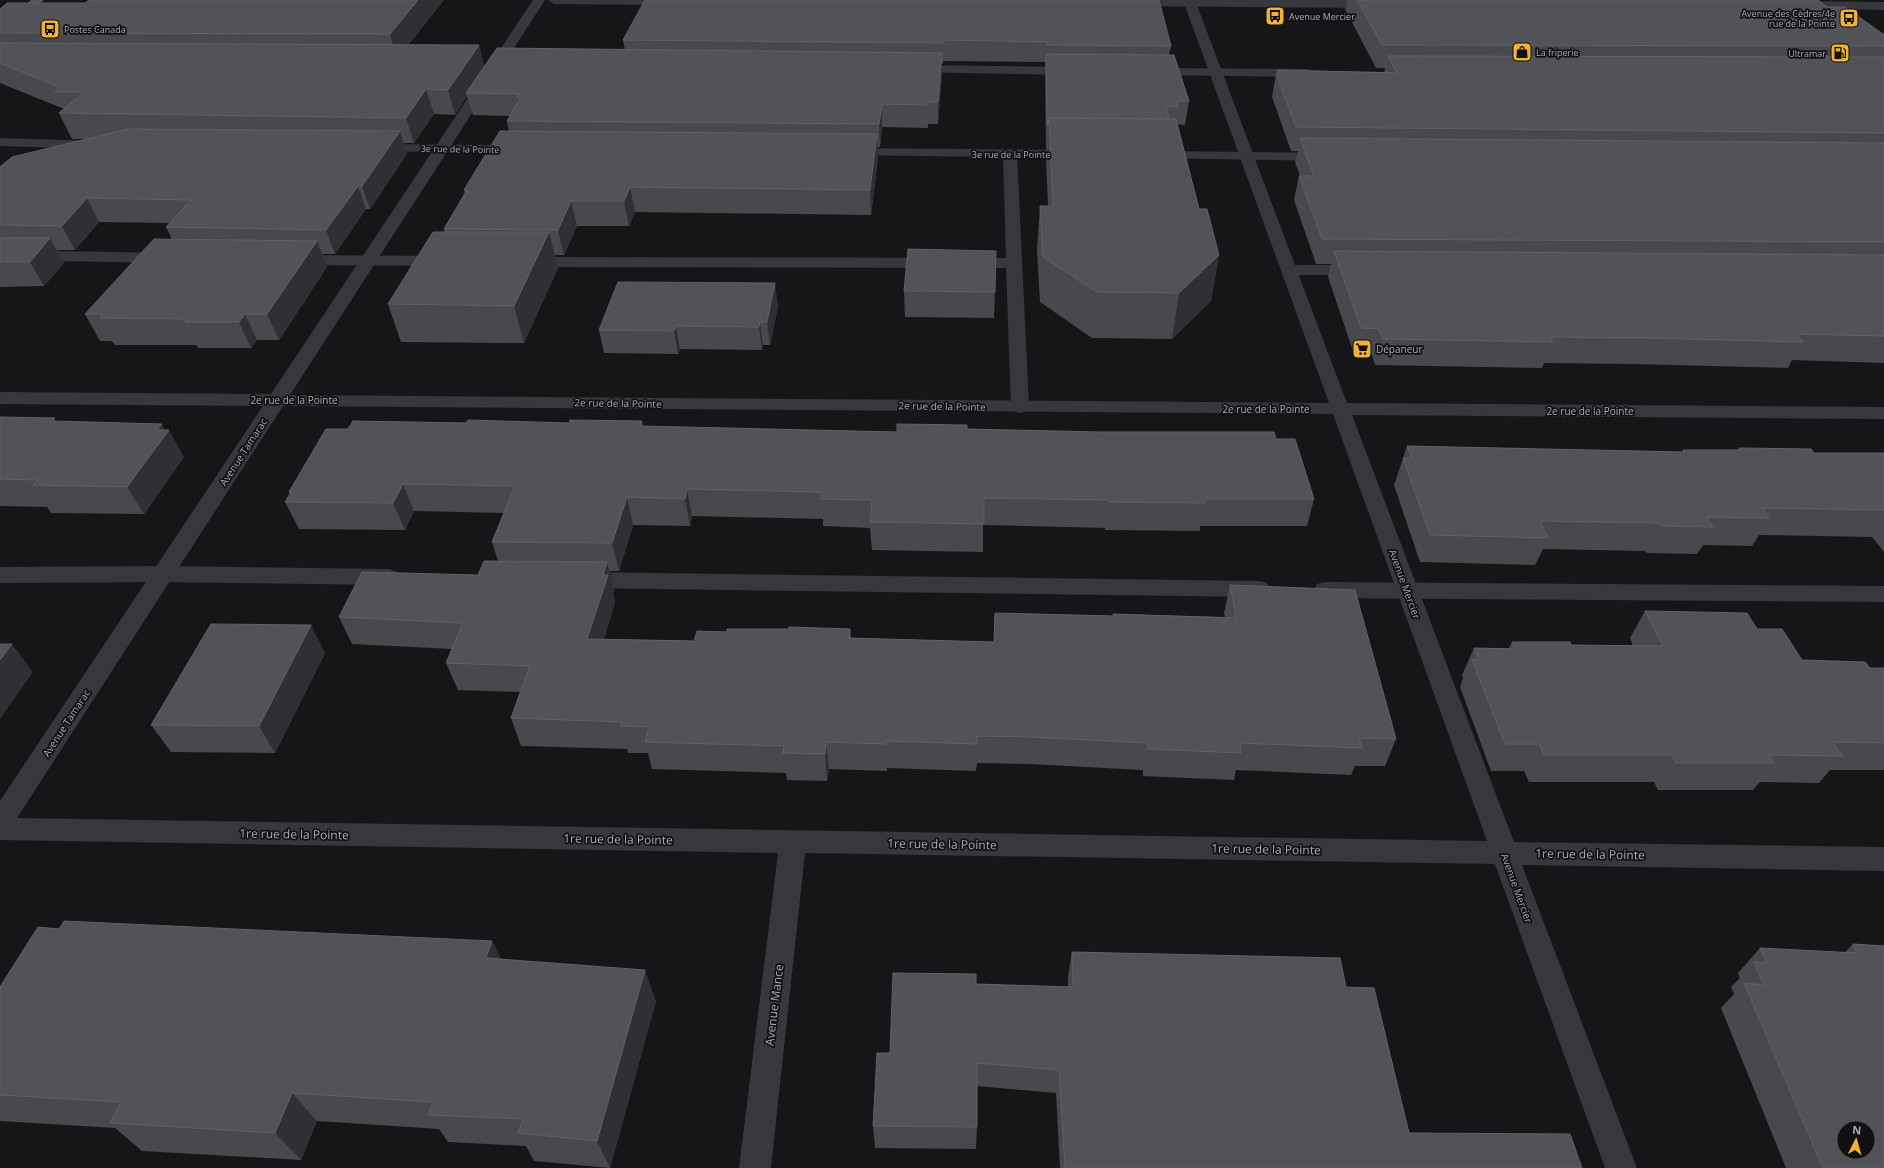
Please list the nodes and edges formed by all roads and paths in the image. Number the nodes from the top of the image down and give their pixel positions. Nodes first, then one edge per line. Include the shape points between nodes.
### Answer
1 (38, 0) edge
2 (539, 0) edge
3 (554, 0) edge
4 (690, 1) edge
5 (1190, 1) edge
6 (1119, 2) edge
7 (1388, 4) edge
8 (1782, 5) edge
9 (1884, 6) edge
10 (0, 35) edge
11 (482, 64) dead end
12 (498, 64) junction
13 (514, 64) edge
14 (897, 69) edge
15 (1088, 71) edge
16 (1136, 72) edge
17 (1216, 73) junction
18 (1320, 73) edge
19 (0, 142) edge
20 (362, 148) edge
21 (442, 149) junction
22 (537, 150) edge
23 (837, 152) edge
24 (1010, 154) junction
25 (1089, 154) edge
26 (1144, 155) edge
27 (1247, 156) junction
28 (1342, 157) edge
29 (87, 159) edge
30 (0, 255) edge
31 (180, 258) edge
32 (282, 260) edge
33 (369, 261) junction
34 (464, 262) edge
35 (512, 262) edge
36 (1014, 263) junction
37 (1289, 270) junction
38 (1376, 270) edge
39 (0, 398) edge
40 (277, 400) junction
41 (1020, 407) junction
42 (1340, 409) junction
43 (1884, 413) edge
44 (163, 574) junction
45 (0, 575) edge
46 (410, 578) edge
47 (562, 580) edge
48 (1280, 590) edge
49 (1304, 590) edge
50 (1407, 591) junction
51 (1884, 594) edge
52 (0, 823) edge
53 (0, 829) edge
54 (793, 842) junction
55 (1504, 853) junction
56 (1884, 859) edge
57 (755, 1168) edge
58 (1621, 1168) edge

1 - 10 main road
2 - 12 street, Avenue Tamarac
3 - 4 street
5 - 6 street
5 - 7 street
5 - 17 street, Avenue Mercier
8 - 9 street
11 - 12 street
12 - 13 street
12 - 21 street, Avenue Tamarac
14 - 15 street
16 - 17 street
17 - 18 street
17 - 27 street, Avenue Mercier
19 - 29 street via 109,149
20 - 21 street, 3e rue de la Pointe
21 - 22 street, 3e rue de la Pointe
21 - 33 street, Avenue Tamarac
23 - 24 street, 3e rue de la Pointe
24 - 25 street, 3e rue de la Pointe
24 - 36 street
26 - 27 street
27 - 28 street
27 - 37 street, Avenue Mercier
30 - 31 street
32 - 33 street
33 - 34 street
33 - 40 street, Avenue Tamarac
35 - 36 street
36 - 41 street
37 - 38 street
37 - 42 street, Avenue Mercier
39 - 40 street, 2e rue de la Pointe
40 - 41 street, 2e rue de la Pointe
40 - 44 street, Avenue Tamarac
41 - 42 street, 2e rue de la Pointe
42 - 43 street, 2e rue de la Pointe
42 - 50 street, Avenue Mercier
44 - 45 street
44 - 46 street
44 - 52 street, Avenue Tamarac
47 - 48 street
49 - 50 street
50 - 51 street
50 - 55 street, Avenue Mercier
53 - 54 street, 1re rue de la Pointe
54 - 55 street, 1re rue de la Pointe
54 - 57 street, Avenue Mance
55 - 56 street, 1re rue de la Pointe
55 - 58 street, Avenue Mercier

